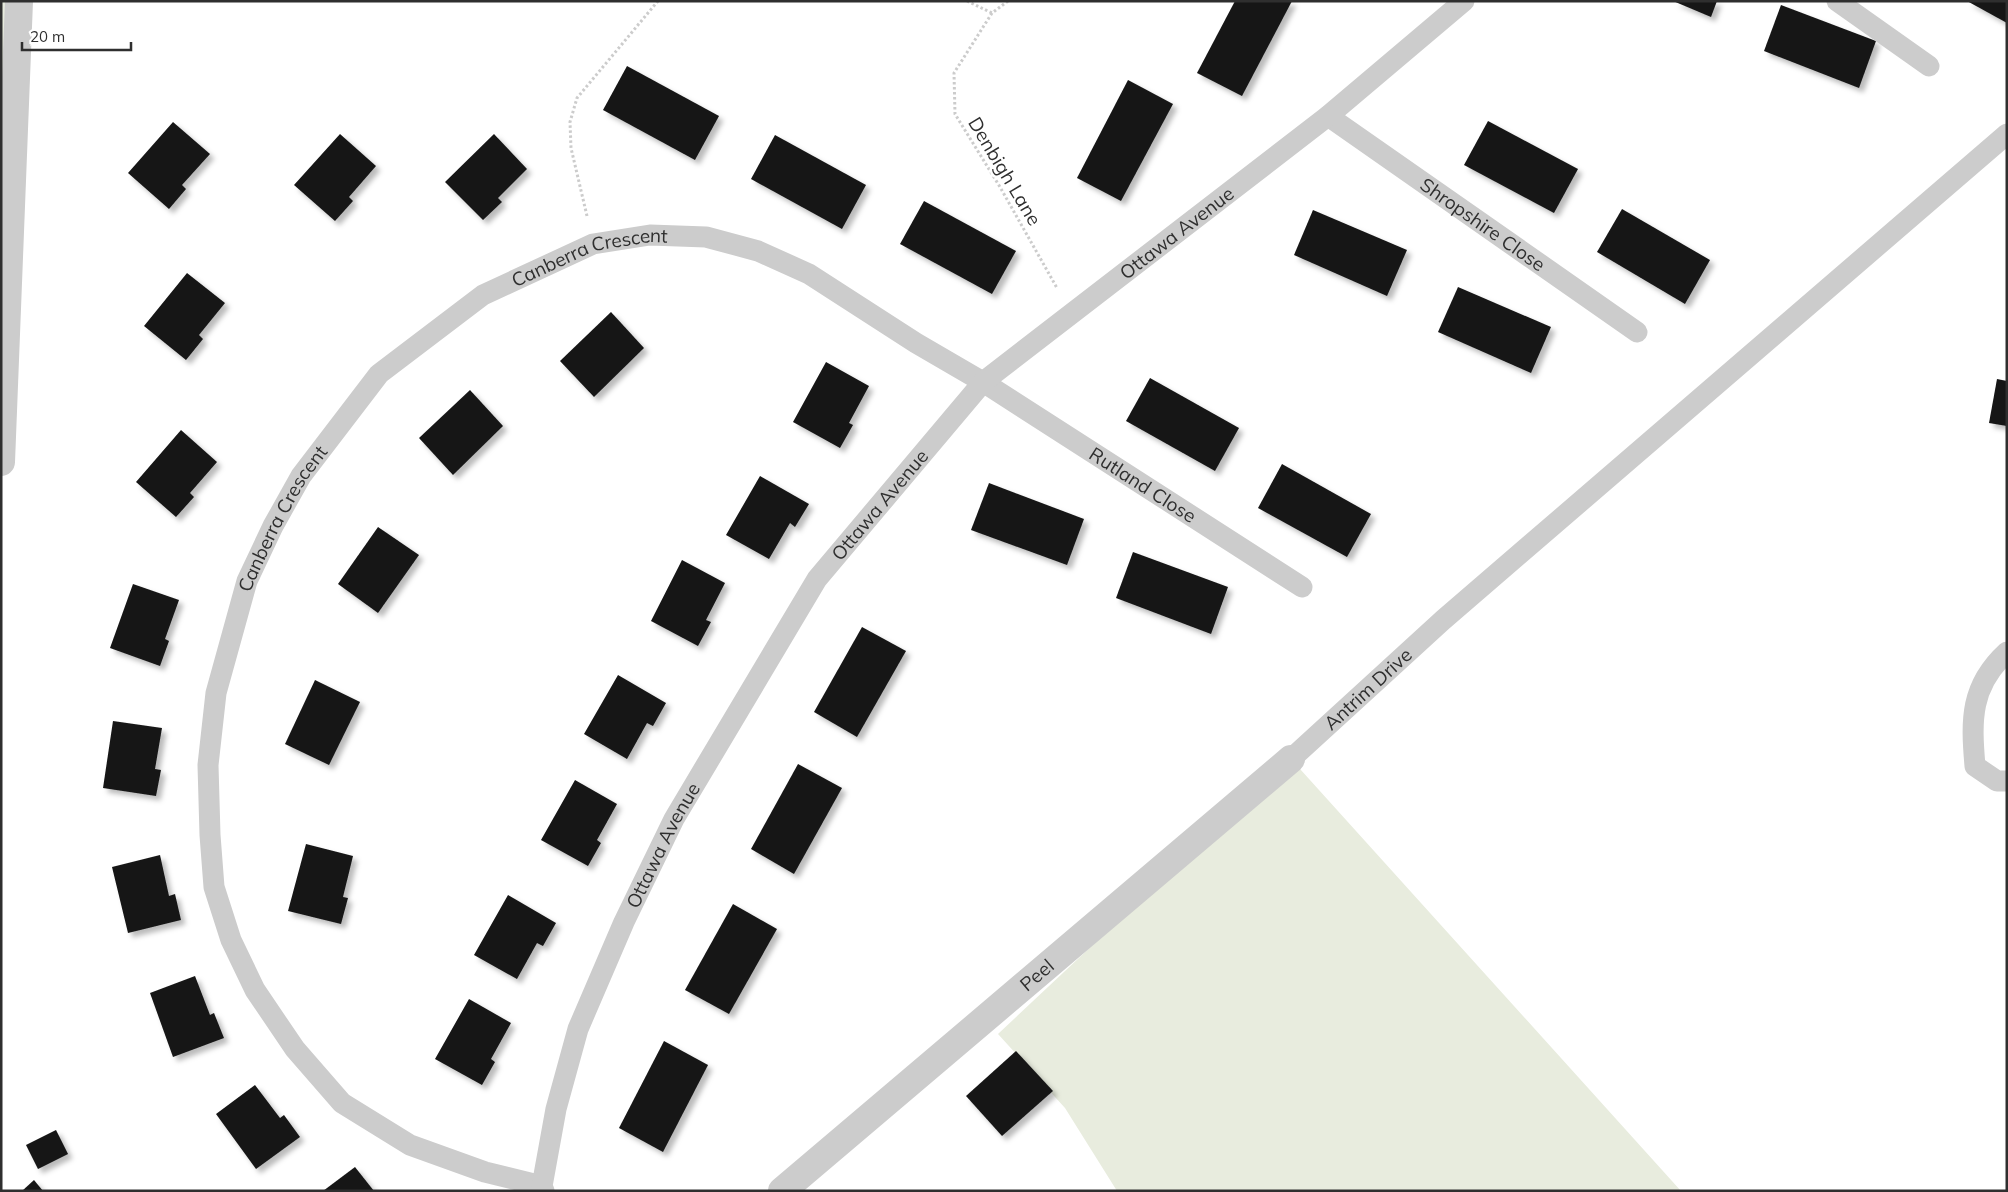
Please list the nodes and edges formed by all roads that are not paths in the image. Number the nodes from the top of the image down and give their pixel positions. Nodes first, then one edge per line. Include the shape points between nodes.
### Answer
1 (19, 1) edge
2 (1464, 1) edge
3 (1837, 1) edge
4 (1929, 66) dead end
5 (1328, 116) junction
6 (2007, 134) edge
7 (1637, 332) dead end
8 (983, 382) junction
9 (1, 462) edge
10 (1302, 587) dead end
11 (2007, 652) edge
12 (1290, 759) joint
13 (2007, 781) edge
14 (543, 1189) edge
15 (782, 1191) edge

1 - 9 street
2 - 5 lane, Ottawa Avenue
3 - 4 lane
5 - 7 lane, Shropshire Close
5 - 8 lane, Ottawa Avenue
6 - 12 lane, Antrim Drive via 1443,620
8 - 10 lane, Rutland Close
8 - 14 lane, Ottawa Avenue via 817,579 674,819 624,922 578,1029 556,1109
8 - 14 lane, Canberra Crescent via 809,274 758,251 706,237 650,235 593,244 483,295 379,374 301,476 273,526 247,581 216,693 208,765 214,887 231,940 255,990 295,1049 342,1103 410,1145
11 - 13 lane via 1993,665 1976,699 1972,736 1976,766 1997,781
12 - 15 street, Peel

